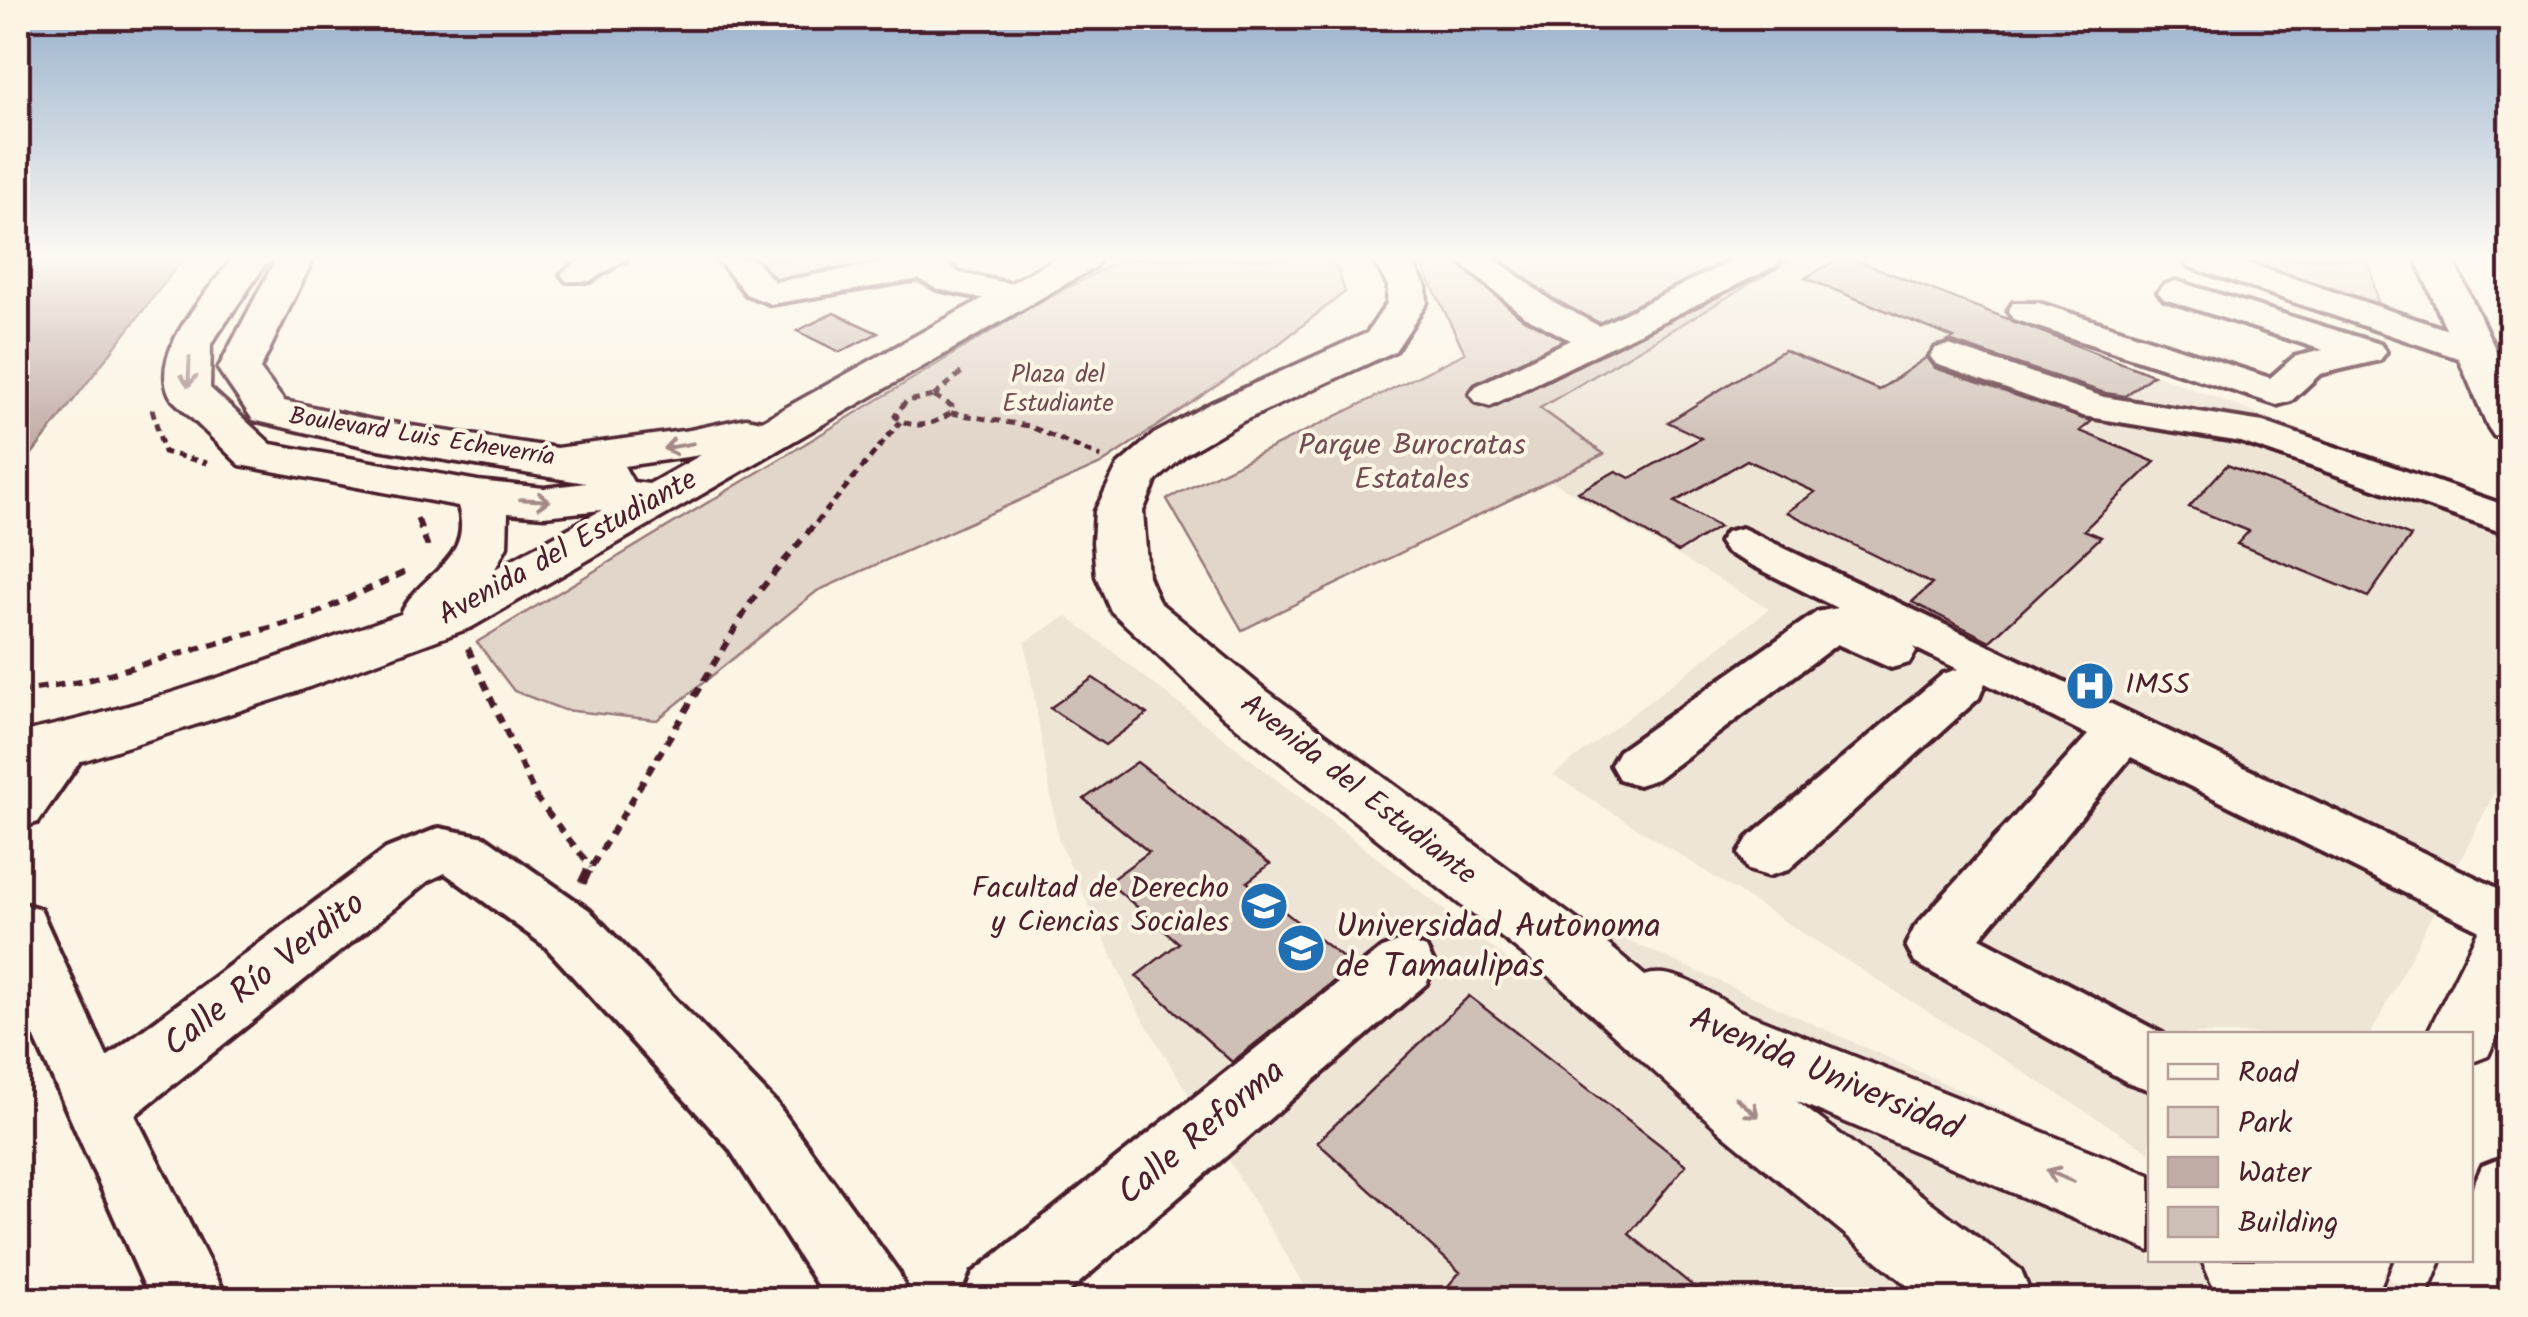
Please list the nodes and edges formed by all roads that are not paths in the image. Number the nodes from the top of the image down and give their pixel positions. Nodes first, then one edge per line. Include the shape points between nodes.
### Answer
1 (207, 320) edge
2 (264, 320) edge
3 (975, 320) edge
4 (1396, 320) edge
5 (1561, 320) edge
6 (1639, 320) edge
7 (2055, 320) edge
8 (2269, 320) edge
9 (2306, 320) edge
10 (2382, 320) edge
11 (2462, 320) edge
12 (2294, 328) junction
13 (1599, 340) junction
14 (2477, 352) junction
15 (1948, 356) dead end
16 (1490, 394) dead end
17 (807, 416) junction
18 (2510, 427) edge
19 (563, 460) junction
20 (478, 495) junction
21 (637, 496) junction
22 (2510, 522) edge
23 (1742, 542) dead end
24 (400, 636) junction
25 (1961, 686) junction
26 (2113, 743) junction
27 (41, 750) edge
28 (1638, 765) dead end
29 (18, 807) edge
30 (1768, 854) dead end
31 (2510, 922) edge
32 (18, 927) edge
33 (2510, 934) edge
34 (1568, 952) junction
35 (1404, 966) dead end
36 (2463, 1032) edge
37 (2148, 1060) edge
38 (95, 1106) junction
39 (2510, 1193) edge
40 (2148, 1212) edge
41 (2246, 1262) edge
42 (2348, 1262) edge
43 (2302, 1299) edge
44 (190, 1300) edge
45 (872, 1300) edge
46 (1000, 1300) edge
47 (1991, 1300) edge
48 (2471, 1300) edge

1 -> 20 main road, Boulevard Luis Echeverría via 190,344 188,391 256,454
2 - 19 main road, Boulevard Luis Echeverría via 239,369 270,412 372,434
3 - 17 main road, Avenida del Estudiante
4 - 34 main road, Avenida del Estudiante via 1381,342 1227,412 1170,444 1135,474 1119,511 1122,576 1137,611 1158,634
5 - 13 street
6 - 13 street
7 - 12 street via 2277,393 2307,364 2367,352
8 - 12 street
9 - 12 street
10 - 14 street
11 - 14 main road
13 - 16 street
14 - 18 main road
15 - 22 street via 2098,408 2249,431
17 -> 19 main road via 690,444
17 - 21 main road, Avenida del Estudiante
19 - 21 main road, Boulevard Luis Echeverría via 603,469
20 -> 21 main road, Boulevard Luis Echeverría via 544,502
20 - 24 main road via 486,511 485,536 472,572
21 - 24 main road, Avenida del Estudiante via 453,615
23 - 26 street
24 - 27 main road, Avenida del Estudiante
25 - 26 street
25 - 28 street via 1834,623
25 - 30 street
26 - 31 street
26 - 37 street via 1936,944
27 - 29 street
32 - 38 street
33 - 36 main road
40 -> 34 main road, Avenida Universidad via 1715,1032
34 -> 47 main road, Avenida Universidad via 1751,1110
35 - 46 street, Calle Reforma
38 - 44 street
38 - 45 street, Calle Río Verdito via 407,865 440,850 465,853 559,921 753,1126
39 - 48 main road
41 - 43 main road
42 - 43 main road

